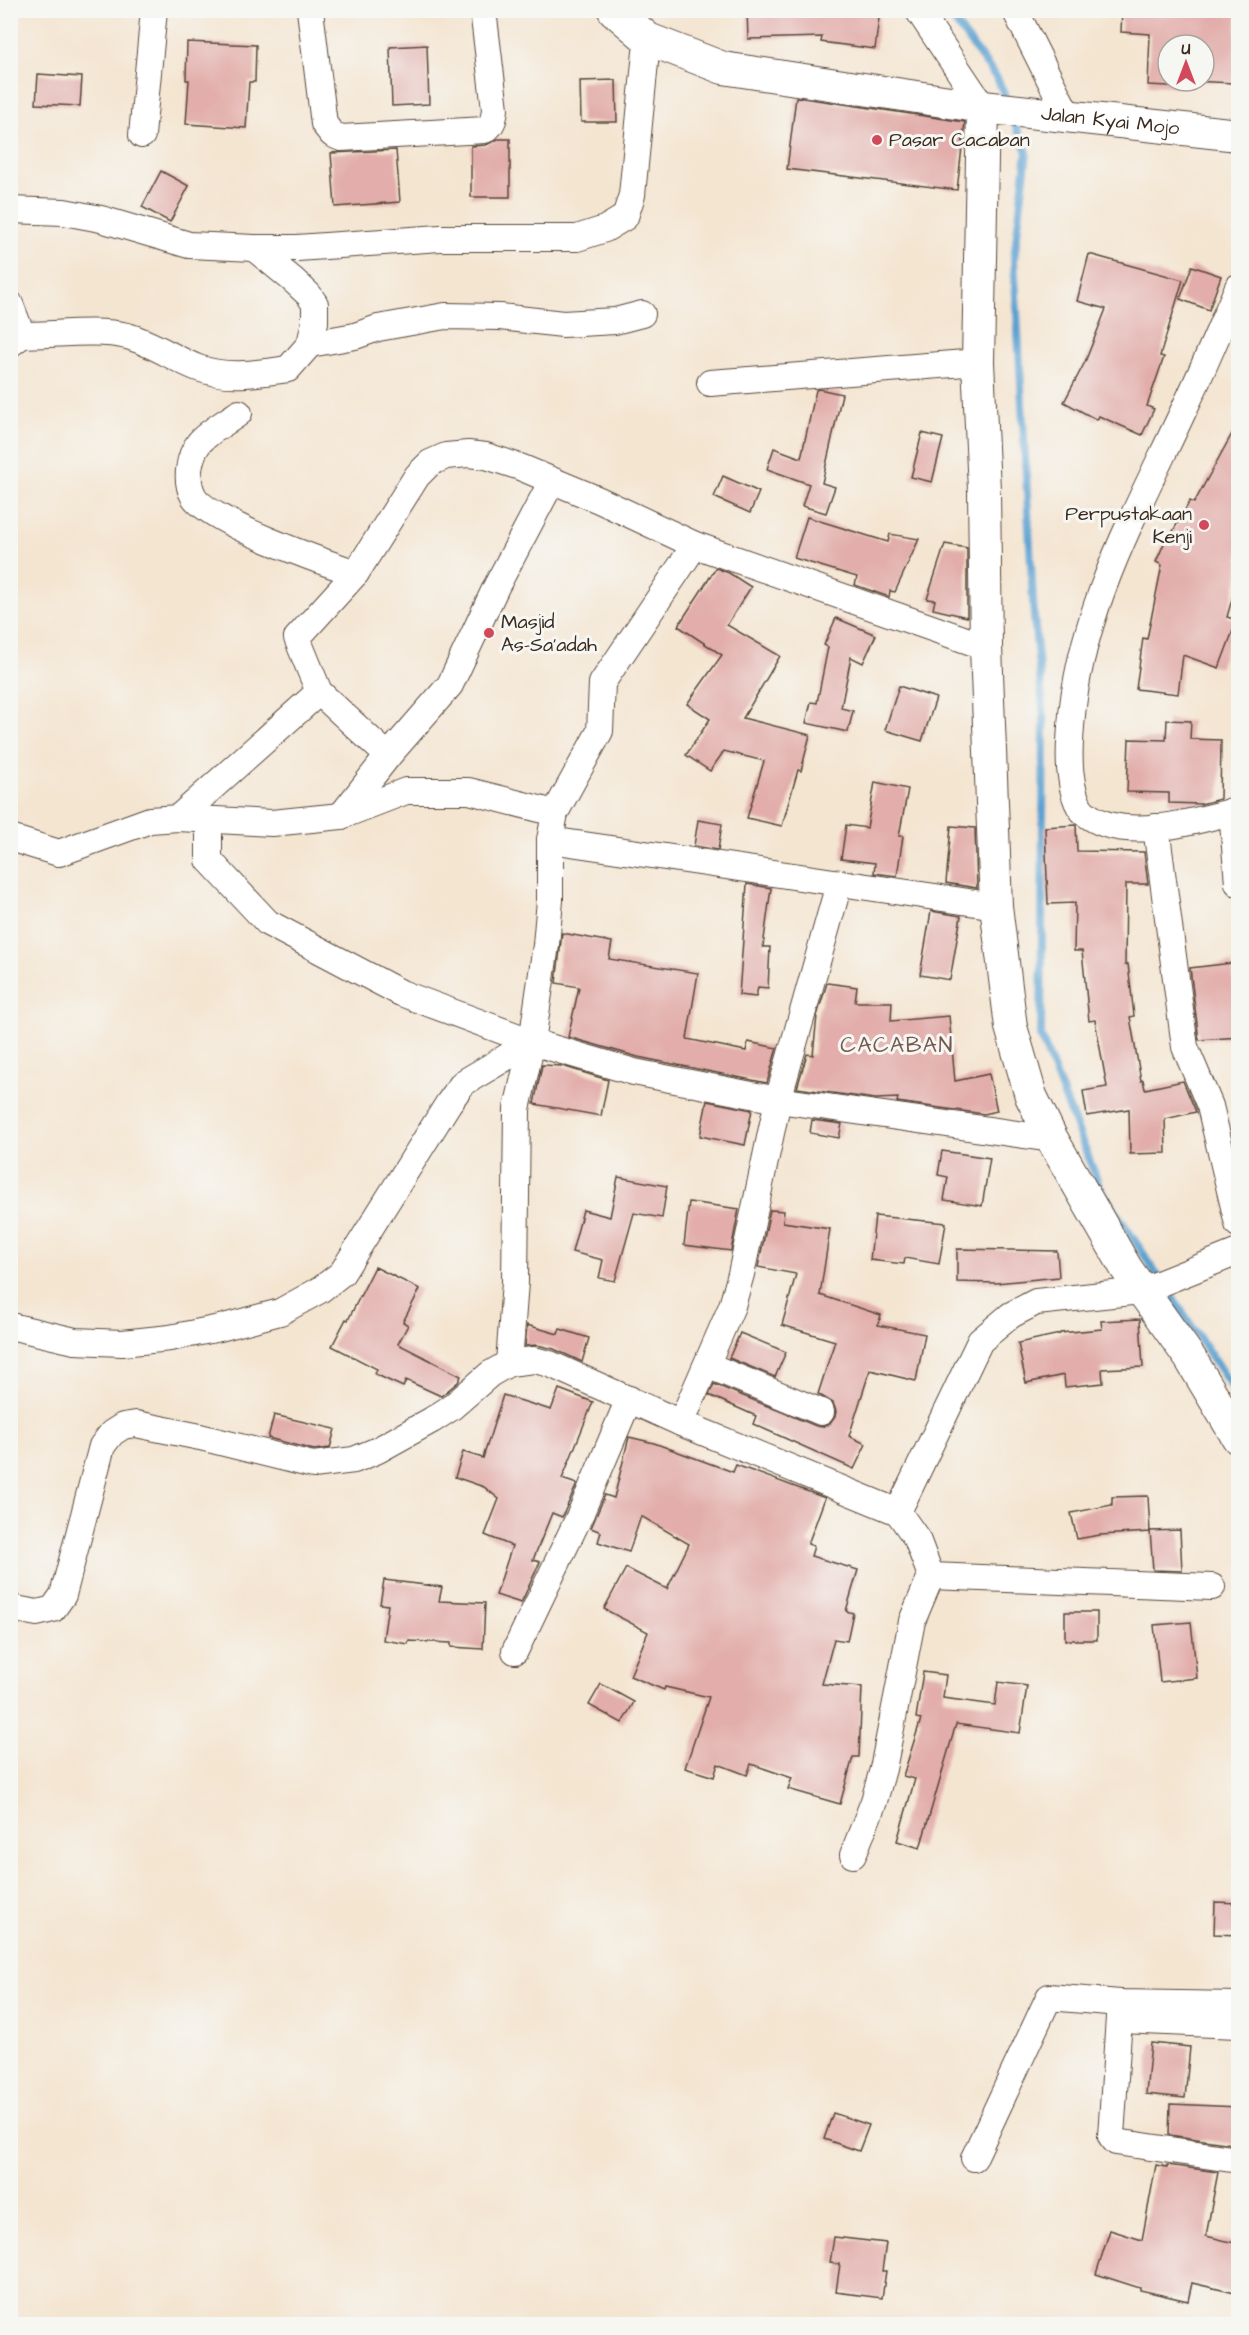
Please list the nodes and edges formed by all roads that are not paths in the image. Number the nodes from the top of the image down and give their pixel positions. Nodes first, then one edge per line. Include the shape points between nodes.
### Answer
1 (154, 10) edge
2 (310, 10) edge
3 (483, 10) edge
4 (614, 10) edge
5 (918, 10) edge
6 (1015, 10) edge
7 (646, 52) dead end
8 (988, 107) junction
9 (1057, 114) junction
10 (142, 135) dead end
11 (1239, 135) edge
12 (10, 210) edge
13 (254, 248) junction
14 (1239, 287) edge
15 (10, 304) edge
16 (642, 314) dead end
17 (16, 340) edge
18 (310, 344) junction
19 (978, 362) junction
20 (710, 383) dead end
21 (239, 412) dead end
22 (552, 481) junction
23 (695, 546) junction
24 (356, 573) junction
25 (986, 647) junction
26 (319, 692) junction
27 (388, 756) junction
28 (1235, 810) edge
29 (555, 813) junction
30 (341, 816) junction
31 (178, 818) junction
32 (209, 820) junction
33 (1156, 827) junction
34 (10, 838) edge
35 (550, 840) junction
36 (1239, 883) edge
37 (839, 884) junction
38 (996, 906) junction
39 (532, 1042) junction
40 (778, 1101) junction
41 (1052, 1139) junction
42 (1239, 1224) edge
43 (1239, 1252) edge
44 (1155, 1285) junction
45 (10, 1326) edge
46 (509, 1363) junction
47 (707, 1365) junction
48 (629, 1399) junction
49 (821, 1412) dead end
50 (681, 1424) junction
51 (1239, 1438) edge
52 (898, 1512) junction
53 (931, 1576) junction
54 (1212, 1587) dead end
55 (10, 1608) edge
56 (514, 1651) dead end
57 (853, 1855) dead end
58 (1239, 2005) edge
59 (1120, 2011) junction
60 (1239, 2025) edge
61 (974, 2158) dead end
62 (1239, 2160) edge

1 - 10 street
2 - 3 street via 324,124 341,138 488,128 495,109
4 - 8 street, Jalan Kyai Mojo via 648,39 723,68
5 - 8 street
6 - 9 street
7 - 13 street via 632,195 625,218 605,229 577,238 440,238
8 - 9 street, Jalan Kyai Mojo
8 - 19 street
9 - 11 street, Jalan Kyai Mojo
12 - 13 street via 64,212 100,219 189,245
13 - 18 street via 315,304
14 - 33 street via 1137,505 1092,619 1072,705 1068,762 1072,789 1083,813 1126,829
15 - 17 street
16 - 18 street via 615,321 563,324 445,316
17 - 18 street via 127,336 198,368 243,375 288,369
19 - 20 street
19 - 25 street
21 - 24 street via 200,442 191,459 189,478 193,496 207,509 288,550
22 - 23 street
22 - 24 street via 486,456 446,456 430,463 417,476
22 - 27 street via 450,685
23 - 25 street
23 - 29 street via 602,683 600,731
24 - 26 street via 297,638
25 - 38 street
26 - 27 street
26 - 31 street
27 - 30 street
28 - 33 street
28 - 36 street
29 - 30 street via 469,791 406,791
29 - 35 street
30 - 32 street via 272,823
31 - 32 street
31 - 34 street via 150,820 59,853
32 - 39 street via 209,860 268,923 401,993
33 - 42 street via 1185,1047 1210,1106
35 - 37 street
35 - 39 street via 546,945
37 - 38 street
37 - 40 street
38 - 41 street via 1014,1038 1031,1096
39 - 40 street via 633,1072
39 - 45 street via 464,1083 342,1273 280,1312 170,1338 122,1343 75,1341
39 - 46 street via 517,1109 515,1282
40 - 41 street
40 - 47 street via 741,1274
41 - 44 street
43 - 44 street
44 - 51 street via 1190,1358
44 - 52 street via 1036,1302 1011,1315 980,1341
46 - 48 street via 534,1360 550,1364
46 - 55 street via 432,1420 354,1460 314,1465 200,1437 136,1424 123,1426 102,1446 63,1595 53,1609 37,1613
47 - 49 street
47 - 50 street
48 - 50 street
48 - 56 street via 580,1515
50 - 52 street
52 - 53 street via 917,1539
53 - 54 street
53 - 57 street via 910,1630 883,1769
58 - 59 street
59 - 60 street
59 - 61 street via 1049,1997
59 - 62 street via 1111,2136 1116,2142

